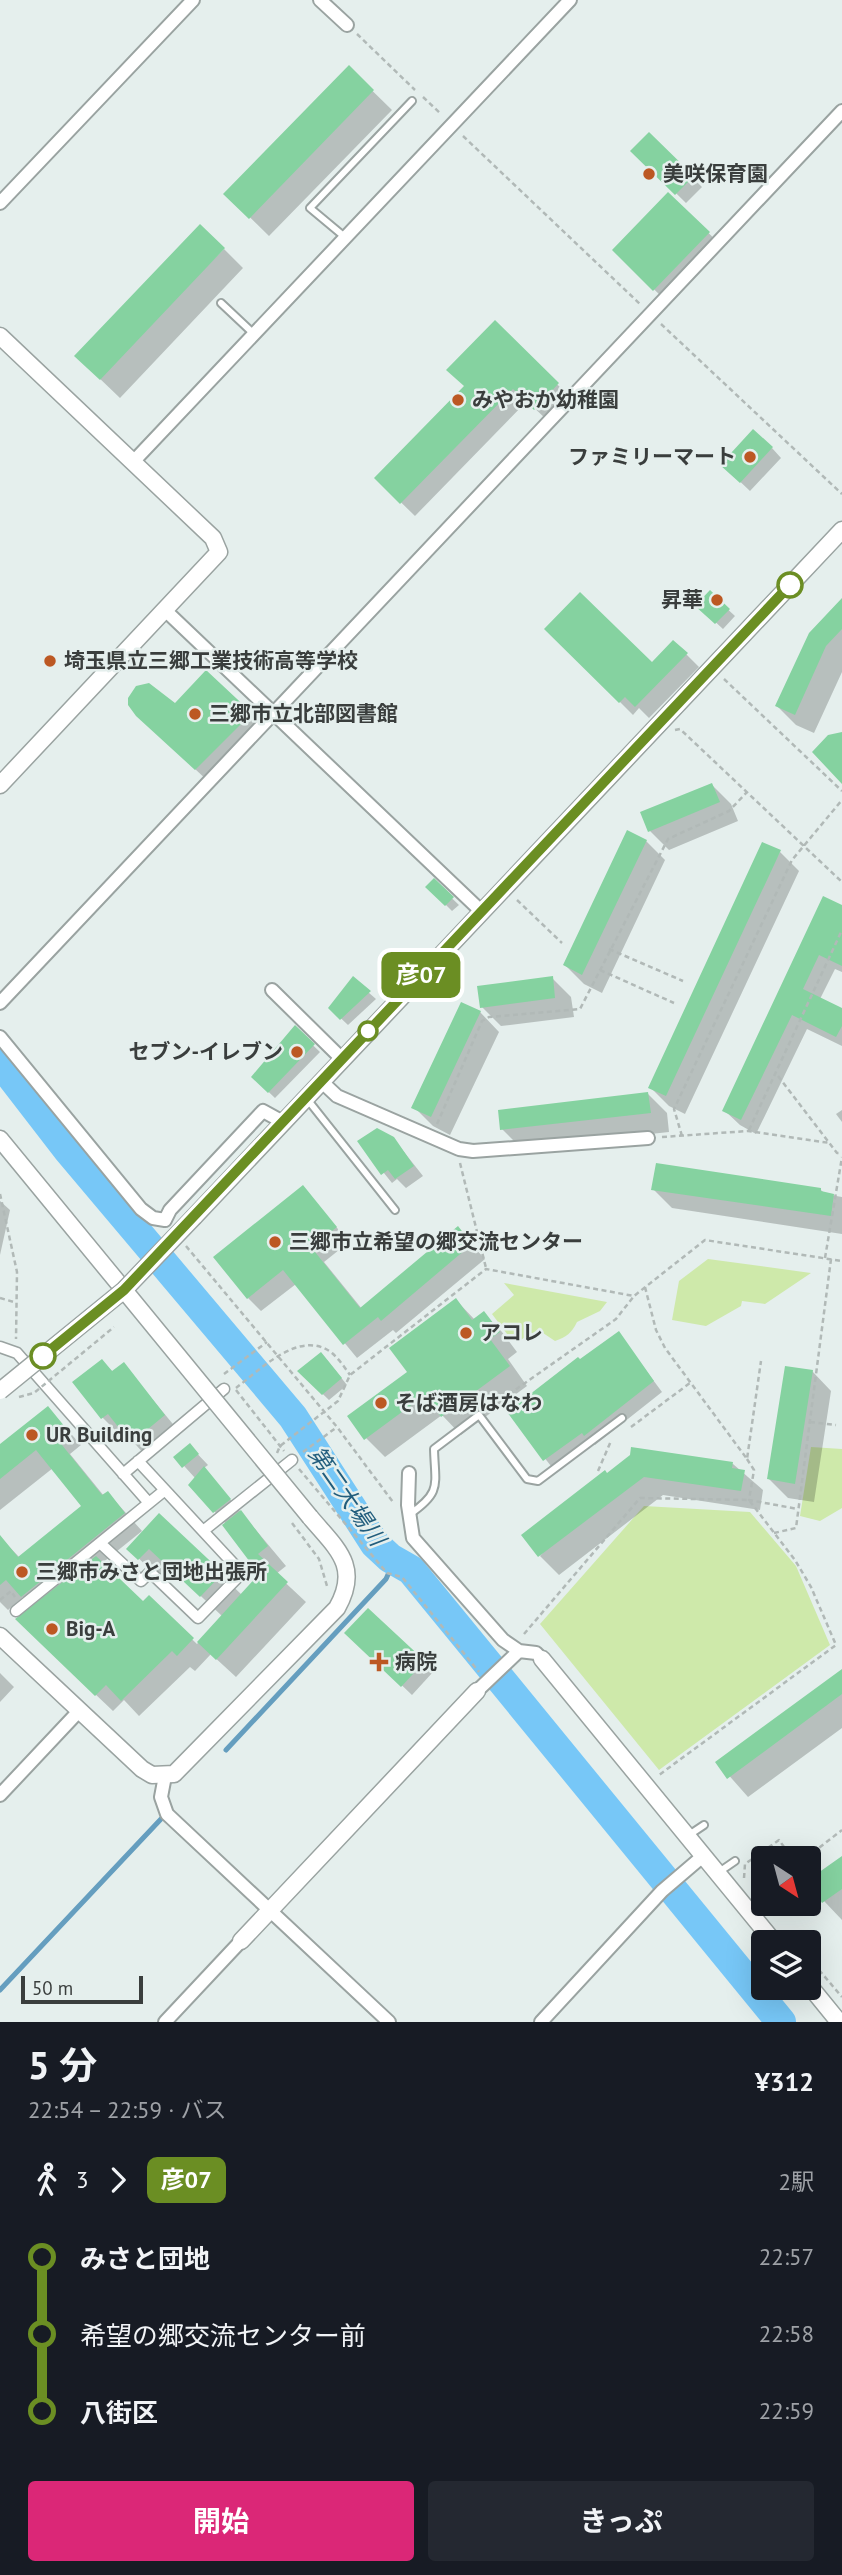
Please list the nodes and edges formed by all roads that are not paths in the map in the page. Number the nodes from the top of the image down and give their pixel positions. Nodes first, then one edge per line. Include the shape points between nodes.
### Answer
1 (192, 0) edge
2 (320, 0) edge
3 (570, 0) edge
4 (347, 25) road end
5 (412, 101) dead end
6 (842, 111) edge
7 (0, 203) edge
8 (345, 238) junction
9 (221, 303) dead end
10 (254, 334) junction
11 (0, 336) edge
12 (133, 462) junction
13 (842, 530) edge
14 (166, 611) junction
15 (274, 713) junction
16 (0, 785) edge
17 (481, 911) junction
18 (272, 990) dead end
19 (0, 1003) edge
20 (0, 1037) edge
21 (342, 1059) junction
22 (321, 1081) junction
23 (306, 1097) junction
24 (283, 1122) junction
25 (648, 1138) road end
26 (0, 1139) edge
27 (395, 1210) dead end
28 (124, 1290) junction
29 (0, 1347) edge
30 (224, 1389) dead end
31 (0, 1391) edge
32 (622, 1418) dead end
33 (292, 1460) road end
34 (138, 1461) junction
35 (409, 1473) dead end
36 (123, 1474) junction
37 (165, 1490) junction
38 (149, 1503) junction
39 (409, 1515) junction
40 (203, 1531) junction
41 (100, 1543) junction
42 (16, 1611) dead end
43 (0, 1636) edge
44 (519, 1651) junction
45 (542, 1658) joint
46 (481, 1686) joint
47 (79, 1711) junction
48 (165, 1776) junction
49 (0, 1795) edge
50 (704, 1825) dead end
51 (687, 1836) junction
52 (703, 1856) junction
53 (735, 1861) dead end
54 (718, 1874) junction
55 (269, 1911) junction
56 (764, 1930) edge
57 (241, 1941) joint
58 (821, 2000) edge
59 (165, 2022) edge
60 (389, 2022) edge
61 (541, 2022) edge
62 (839, 2022) edge

1 - 7 street
2 - 4 street
3 - 8 street
5 - 8 lane via 310,208
6 - 15 street
8 - 10 street
9 - 10 lane
10 - 12 street
11 - 12 street
12 - 14 street via 219,546 215,559
13 - 17 street
14 - 15 street
14 - 16 street
15 - 17 street
15 - 19 street
17 - 21 street
18 - 21 street
20 - 24 street via 153,1218 165,1220 263,1111
21 - 22 street
22 - 23 street
22 - 25 street via 337,1096 459,1149
23 - 24 street
23 - 27 lane
24 - 28 street, bridge
26 - 28 street
28 - 31 street, bridge
28 - 48 street, bridge via 345,1561 348,1574 346,1592 337,1608 183,1767
29 - 36 street via 13,1349
30 - 34 street
32 - 39 lane via 538,1481 527,1479 479,1415 435,1449 435,1490 430,1500
33 - 40 street
34 - 36 street
34 - 37 street
35 - 39 street
36 - 38 street
37 - 38 street
37 - 40 street
38 - 41 street
39 - 44 street via 413,1538 426,1555 492,1630
40 - 41 street via 242,1573 198,1619 150,1572 141,1581
41 - 42 street
43 - 47 street
44 - 45 street
44 - 46 street
45 - 51 street
46 - 55 street
47 - 48 street via 142,1769
47 - 49 street
48 - 55 street via 161,1797 167,1814
50 - 51 lane
51 - 52 street
52 - 54 street
52 - 61 street via 662,1891
53 - 54 lane
54 - 56 street
55 - 57 street
55 - 60 street
57 - 59 street
58 - 62 street

